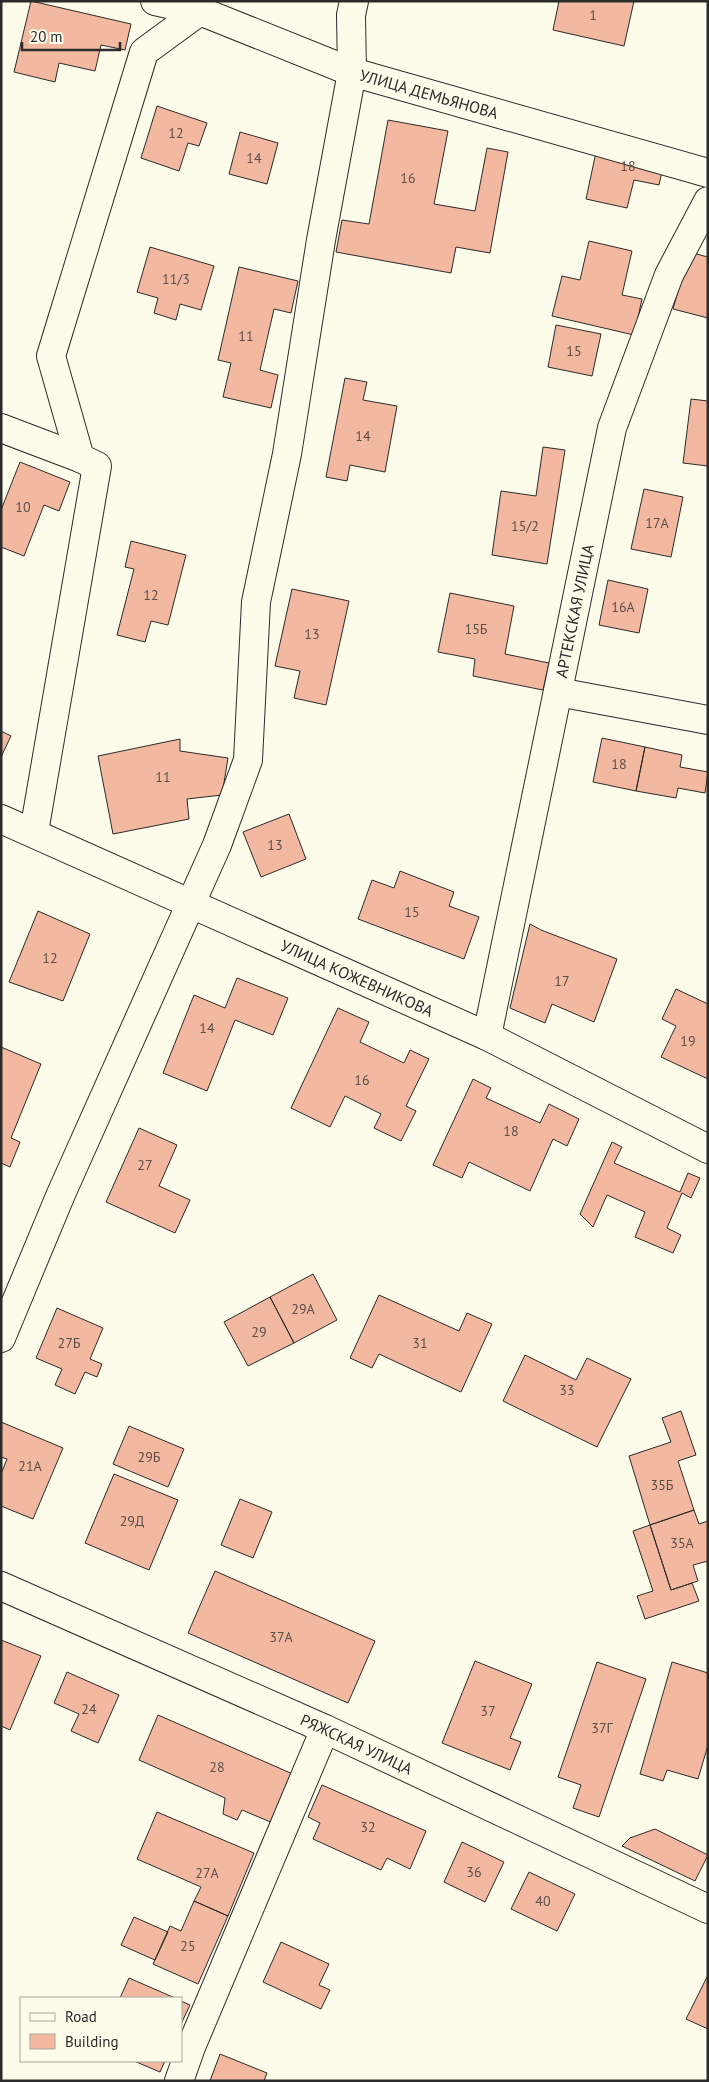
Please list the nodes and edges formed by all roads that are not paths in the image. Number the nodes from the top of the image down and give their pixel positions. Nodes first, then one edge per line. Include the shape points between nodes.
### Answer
1 (155, 1) edge
2 (354, 1) edge
3 (200, 11) junction
4 (352, 72) junction
5 (708, 173) edge
6 (708, 202) edge
7 (1, 428) edge
8 (80, 458) junction
9 (558, 692) junction
10 (708, 720) edge
11 (1, 819) edge
12 (34, 832) junction
13 (191, 903) junction
14 (487, 1036) junction
15 (708, 1149) edge
16 (1, 1338) edge
17 (1, 1586) edge
18 (325, 1729) junction
19 (708, 1909) edge
20 (179, 2081) edge

1 - 3 street, УЛИЦА ДЕМЬЯНОВА
2 - 4 street via 351,15
3 - 4 street, УЛИЦА ДЕМЬЯНОВА
3 - 8 street via 144,52 51,356
4 - 5 street, УЛИЦА ДЕМЬЯНОВА
4 - 13 street via 287,454 256,602 248,760 217,845
6 - 9 street, АРТЕКСКАЯ УЛИЦА via 669,275 612,428
7 - 8 street
8 - 12 street via 97,466
9 - 10 street
9 - 14 street, АРТЕКСКАЯ УЛИЦА
11 - 12 street, УЛИЦА КОЖЕВНИКОВА
12 - 13 street, УЛИЦА КОЖЕВНИКОВА
13 - 14 street, УЛИЦА КОЖЕВНИКОВА
13 - 16 street via 60,1194
14 - 15 street, УЛИЦА КОЖЕВНИКОВА
17 - 18 street, РЯЖСКАЯ УЛИЦА
18 - 19 street, РЯЖСКАЯ УЛИЦА
18 - 20 street

